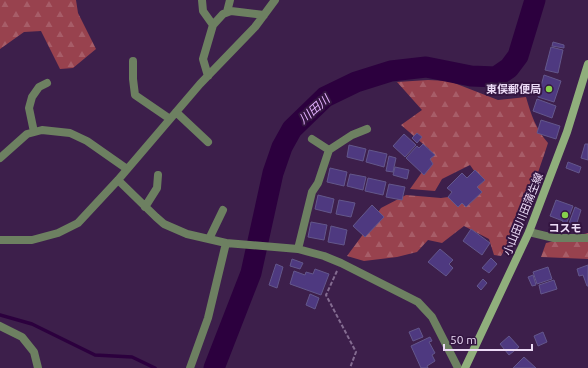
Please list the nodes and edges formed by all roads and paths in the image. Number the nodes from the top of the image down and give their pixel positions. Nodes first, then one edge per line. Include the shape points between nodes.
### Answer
1 (202, 0) edge
2 (230, 0) edge
3 (275, 0) edge
4 (227, 12) junction
5 (264, 15) junction
6 (213, 25) junction
7 (133, 61) dead end
8 (588, 64) edge
9 (208, 76) junction
10 (47, 83) dead end
11 (173, 116) junction
12 (367, 129) dead end
13 (34, 132) junction
14 (312, 139) dead end
15 (208, 142) dead end
16 (330, 150) junction
17 (0, 158) edge
18 (127, 169) junction
19 (158, 175) dead end
20 (118, 180) junction
21 (145, 206) junction
22 (223, 210) dead end
23 (529, 232) junction
24 (588, 238) edge
25 (209, 239) junction
26 (0, 240) edge
27 (229, 243) junction
28 (298, 250) junction
29 (342, 263) junction
30 (0, 326) edge
31 (38, 368) edge
32 (190, 368) edge
33 (350, 368) edge
34 (458, 368) edge
35 (465, 368) edge

1 - 6 street via 203,11
2 - 4 street
3 - 5 street
4 - 5 street
4 - 6 street
5 - 9 street
6 - 9 street via 203,59
7 - 11 street via 135,95
8 - 23 main road, 小山田川田蒲生線 via 567,132
9 - 11 street
10 - 13 street via 32,97 29,108
11 - 15 street
11 - 18 street
12 - 16 street via 352,135
13 - 17 street via 27,134
13 - 18 street via 42,130 70,133 87,141
14 - 16 street
16 - 28 street via 312,192
18 - 20 street
19 - 21 street via 157,188
20 - 21 street
20 - 26 street via 78,222 58,233 32,240
21 - 25 street via 164,224 187,234
22 - 25 street
23 - 24 street via 554,238
23 - 35 main road, 小山田川田蒲生線
25 - 27 street
27 - 28 street
27 - 32 street via 208,318
28 - 29 street
29 - 33 path via 326,295 356,352
29 - 34 street via 418,302 432,317
30 - 31 street via 22,337 34,352

